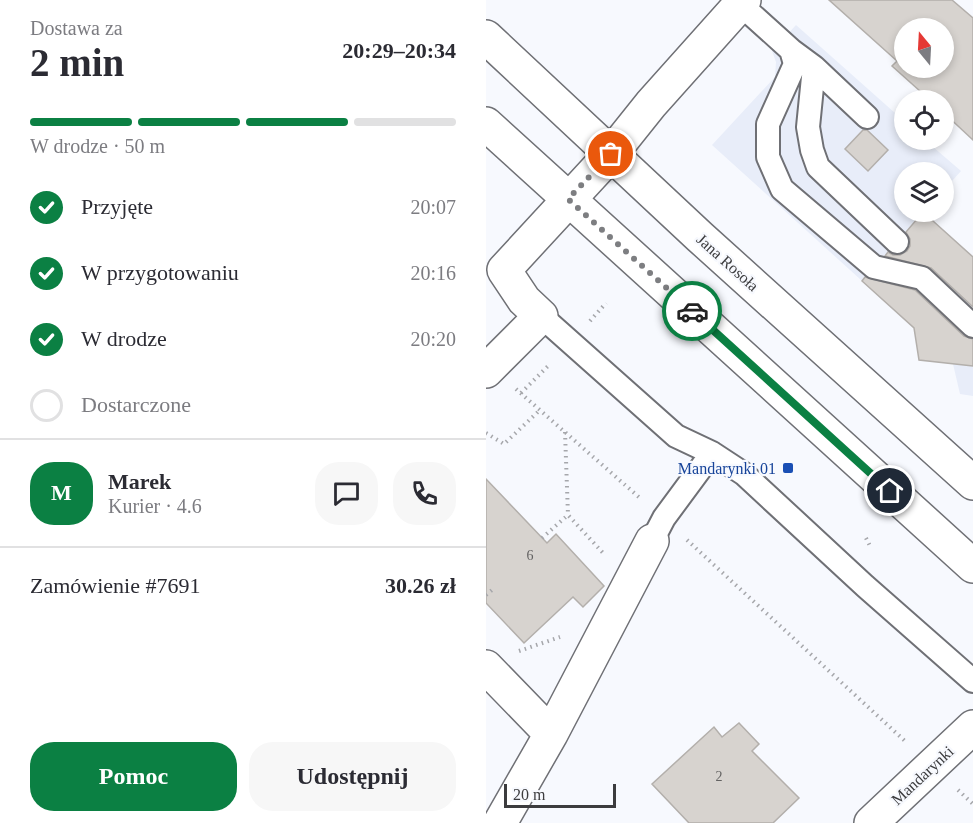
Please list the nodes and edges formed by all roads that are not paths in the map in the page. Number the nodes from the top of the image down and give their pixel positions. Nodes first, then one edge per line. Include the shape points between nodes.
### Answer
1 (743, 1) edge
2 (486, 37) edge
3 (791, 50) junction
4 (814, 67) junction
5 (867, 117) dead end
6 (486, 124) edge
7 (768, 124) junction
8 (808, 127) junction
9 (611, 154) junction
10 (568, 199) junction
11 (897, 242) dead end
12 (541, 316) junction
13 (973, 326) edge
14 (500, 379) edge
15 (712, 453) junction
16 (973, 483) edge
17 (658, 530) joint
18 (973, 566) edge
19 (486, 668) edge
20 (973, 681) edge
21 (973, 727) edge
22 (551, 734) junction
23 (500, 823) edge
24 (872, 823) edge

1 - 3 lane
1 - 9 street
2 - 9 street, Jana Rosoła
3 - 4 lane
3 - 7 lane via 795,64
4 - 5 lane
4 - 8 lane
6 - 10 street
7 - 8 lane
7 - 13 lane via 768,157 782,189 874,267 922,278
8 - 11 lane via 818,166
9 - 10 street
9 - 16 street, Jana Rosoła
10 - 12 street via 504,270 524,300
10 - 18 street
12 - 14 street
12 - 15 lane via 676,436
15 - 17 lane
15 - 20 lane via 744,474
17 - 22 street
19 - 22 street
21 - 24 street, Mandarynki
22 - 23 street

